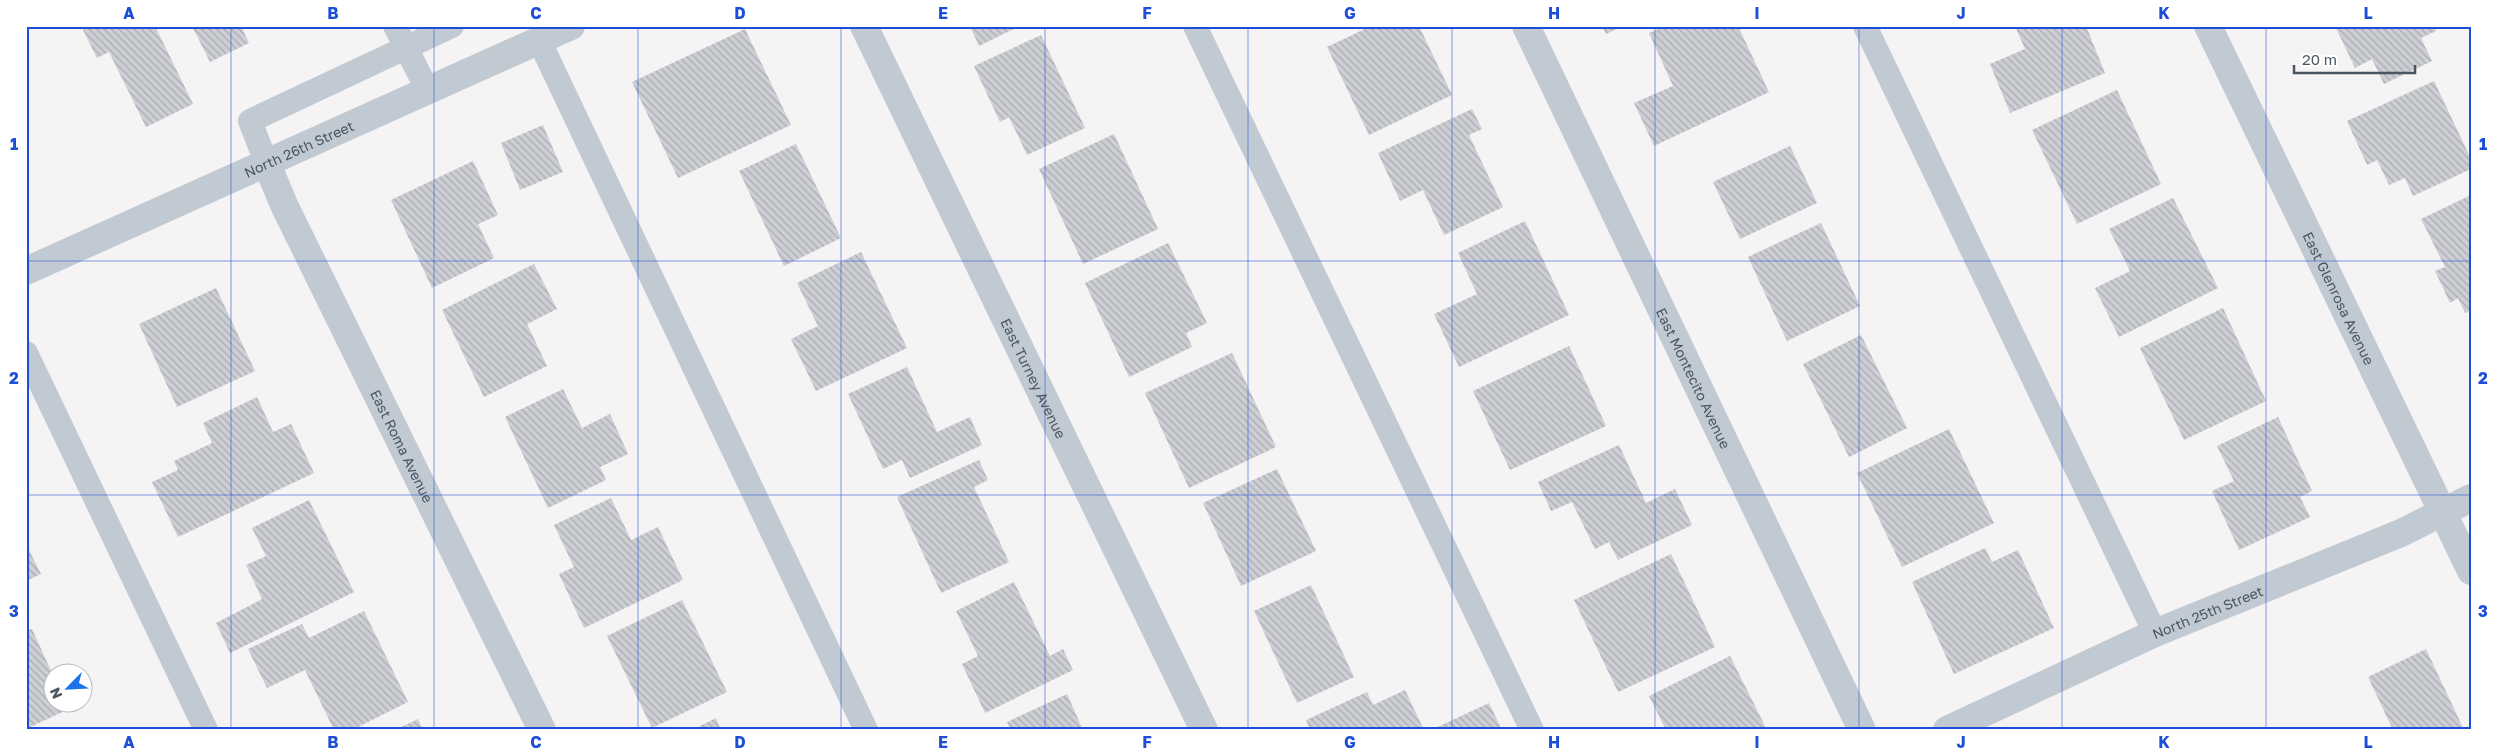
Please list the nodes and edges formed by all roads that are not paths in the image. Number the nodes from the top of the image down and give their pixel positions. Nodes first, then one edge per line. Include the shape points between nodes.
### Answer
1 (395, 26) edge
2 (452, 26) edge
3 (864, 26) edge
4 (1195, 26) edge
5 (1526, 26) edge
6 (1865, 26) edge
7 (2208, 26) edge
8 (556, 31) edge
9 (405, 47) junction
10 (428, 91) junction
11 (266, 162) junction
12 (26, 271) edge
13 (26, 353) edge
14 (2471, 498) edge
15 (2443, 514) junction
16 (2471, 572) edge
17 (2155, 633) junction
18 (206, 730) edge
19 (542, 730) edge
20 (866, 730) edge
21 (1204, 730) edge
22 (1532, 730) edge
23 (1862, 730) edge
24 (1948, 730) edge

1 - 9 lane
2 - 9 lane
3 - 21 street, East Turney Avenue
4 - 22 lane
5 - 23 street, East Montecito Avenue
6 - 17 lane
7 - 15 street, East Glenrosa Avenue
8 - 10 street, North 26th Street
8 - 20 lane
9 - 10 lane
9 - 11 lane via 250,121
10 - 11 street, North 26th Street
11 - 12 street, North 26th Street
11 - 19 street, East Roma Avenue via 289,216
13 - 18 lane
14 - 15 street, North 25th Street
15 - 16 street, East Glenrosa Avenue
15 - 17 street, North 25th Street
17 - 24 street, North 25th Street

